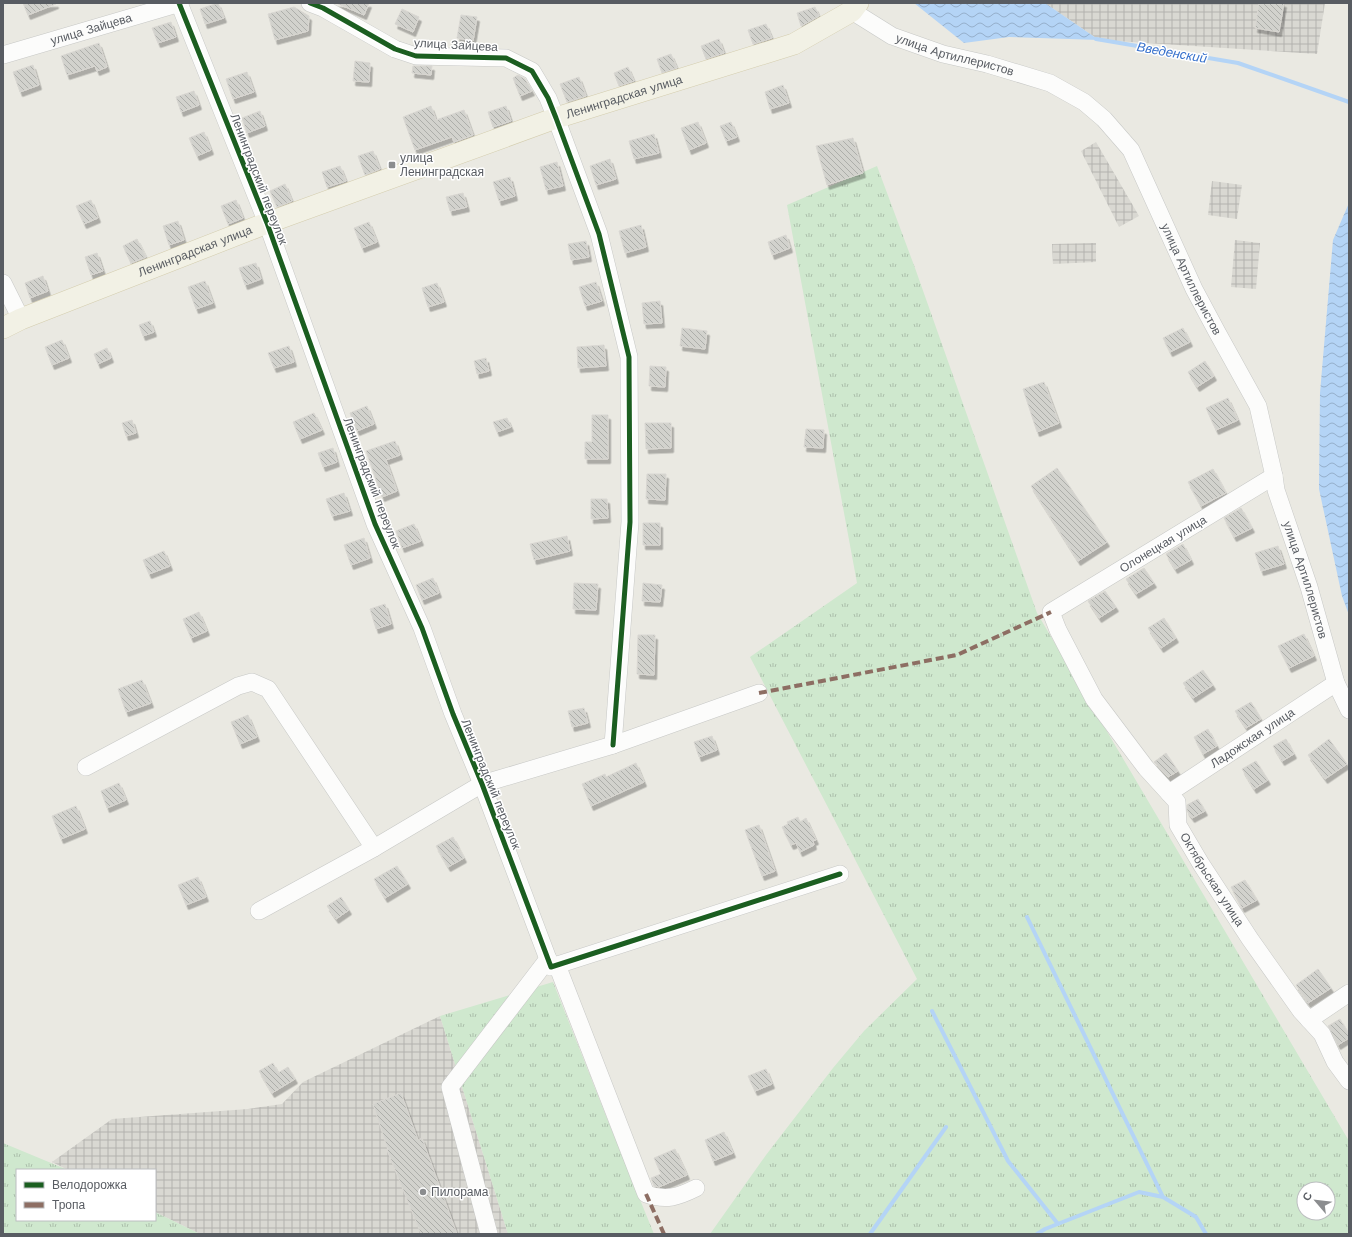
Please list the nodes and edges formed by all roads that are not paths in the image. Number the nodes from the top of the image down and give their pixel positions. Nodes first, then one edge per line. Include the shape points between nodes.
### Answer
1 (180, 3) edge
2 (310, 3) edge
3 (855, 7) edge
4 (3, 55) edge
5 (556, 118) junction
6 (266, 223) junction
7 (3, 283) edge
8 (12, 323) edge
9 (1274, 476) junction
10 (1051, 612) joint
11 (1336, 683) junction
12 (759, 692) dead end
13 (1349, 710) edge
14 (613, 745) junction
15 (86, 767) dead end
16 (482, 784) junction
17 (1169, 793) junction
18 (374, 848) junction
19 (840, 874) dead end
20 (259, 911) dead end
21 (552, 964) junction
22 (1349, 993) edge
23 (1309, 1020) junction
24 (1349, 1081) edge
25 (696, 1188) dead end
26 (489, 1234) edge

1 - 4 street, улица Зайцева
1 - 6 street, Ленинградский переулок
2 - 5 street, улица Зайцева via 395,49 416,56 506,58 532,71
3 - 5 main road, Ленинградская улица via 794,44
3 - 9 street, улица Артиллеристов via 892,36 943,54 1050,83 1084,102 1104,119 1131,150 1194,289 1258,406
5 - 6 main road, Ленинградская улица
5 - 14 street, улица Зайцева via 599,234 630,357 630,522
6 - 8 main road, Ленинградская улица
6 - 16 street, Ленинградский переулок via 375,524 422,628
7 - 8 street
9 - 10 street, Олонецкая улица
9 - 11 street, улица Артиллеристов via 1276,490 1309,587
10 - 17 street, Октябрьская улица via 1094,699 1146,768
11 - 13 street, улица Артиллеристов
11 - 17 street, Ладожская улица
12 - 14 street
14 - 16 street
15 - 18 street via 238,686 252,682 268,689
16 - 18 street
16 - 21 street, Ленинградский переулок
17 - 23 street, Октябрьская улица via 1177,802 1178,825 1201,864 1250,939
18 - 20 street
19 - 21 street
21 - 25 street, Ленинградский переулок via 646,1194 656,1198 670,1198
21 - 26 street via 450,1087
22 - 23 street
23 - 24 street, Октябрьская улица via 1322,1034 1335,1062

